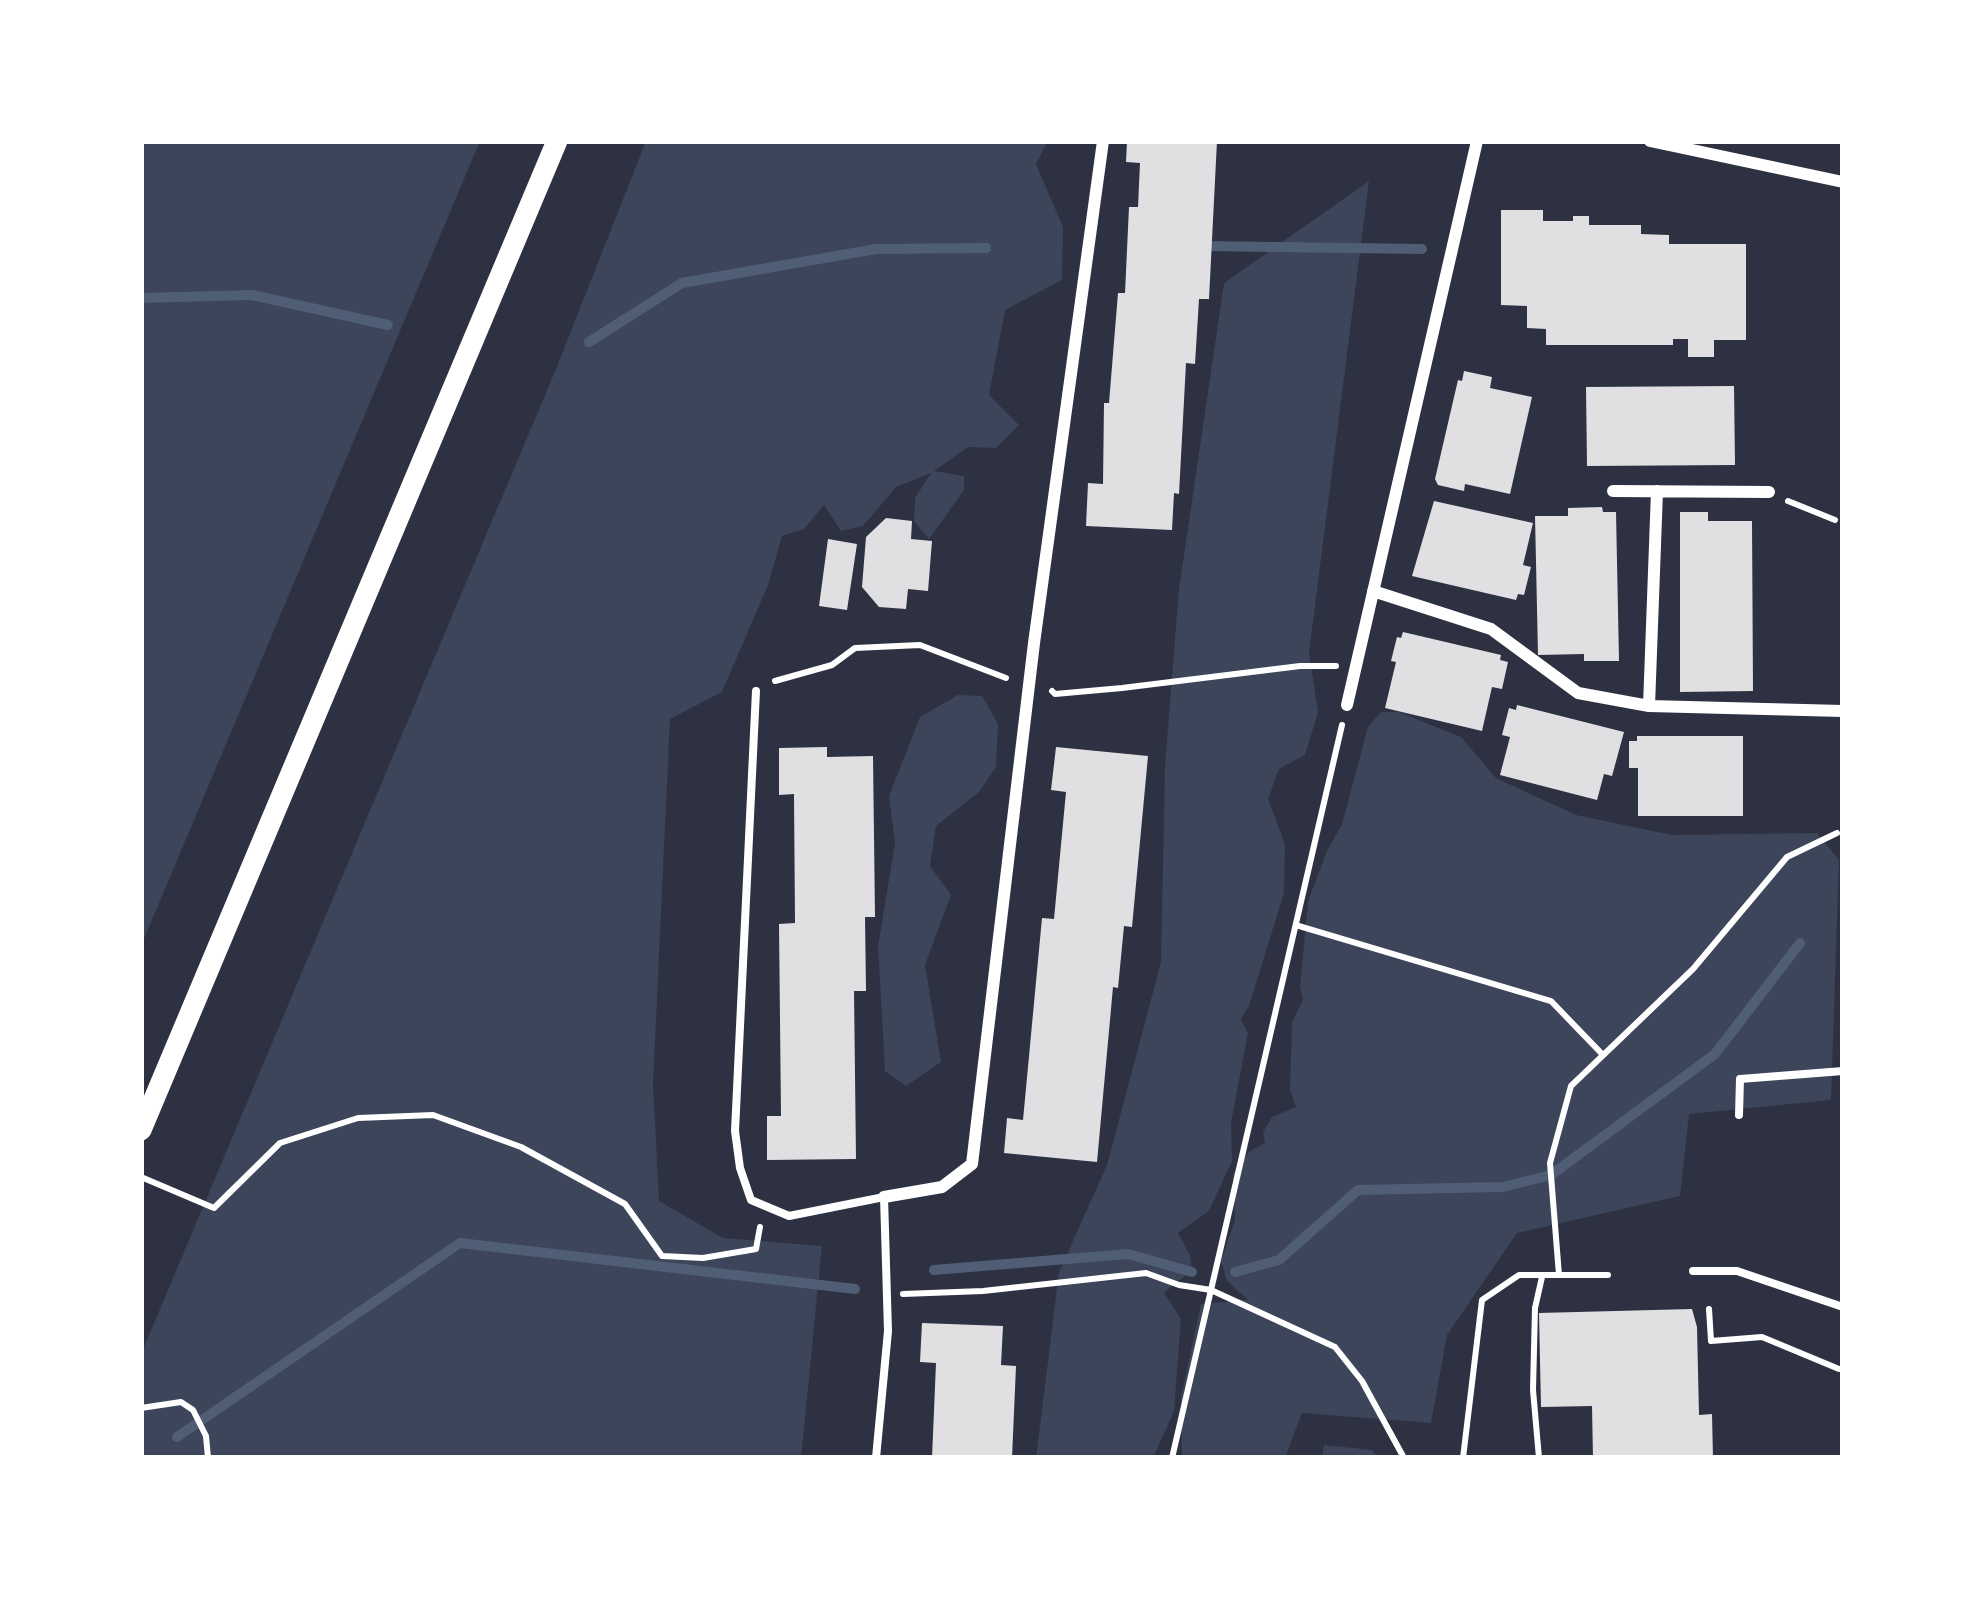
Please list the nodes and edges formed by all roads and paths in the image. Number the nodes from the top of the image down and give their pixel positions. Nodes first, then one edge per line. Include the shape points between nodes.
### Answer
1 (557, 141) edge
2 (1103, 141) edge
3 (1477, 141) edge
4 (1650, 141) edge
5 (1843, 182) edge
6 (1613, 491) dead end
7 (1657, 491) junction
8 (1769, 492) joint
9 (1835, 520) dead end
10 (1373, 590) junction
11 (1357, 662) junction
12 (1013, 682) dead end
13 (756, 691) joint
14 (1055, 694) dead end
15 (1347, 705) joint
16 (1649, 706) junction
17 (1843, 711) edge
18 (1837, 832) dead end
19 (1296, 925) junction
20 (1603, 1055) junction
21 (1843, 1071) edge
22 (1739, 1115) dead end
23 (141, 1130) edge
24 (141, 1177) edge
25 (884, 1198) junction
26 (763, 1205) junction
27 (1694, 1271) dead end
28 (1543, 1275) junction
29 (1559, 1275) junction
30 (1608, 1275) dead end
31 (1211, 1290) junction
32 (887, 1294) junction
33 (1843, 1307) edge
34 (1709, 1309) dead end
35 (1839, 1369) dead end
36 (141, 1408) edge
37 (208, 1458) edge
38 (876, 1458) edge
39 (1172, 1458) edge
40 (1404, 1458) edge
41 (1463, 1458) edge
42 (1539, 1458) edge

1 - 23 main road
2 - 25 street via 972,1164 942,1187
3 - 10 street
4 - 5 street
6 - 7 street
7 - 8 street
7 - 16 street
8 - 9 path
10 - 11 street
10 - 16 street via 1491,628 1578,693
11 - 14 path
11 - 15 street
12 - 13 path via 920,645 855,648 832,665
13 - 26 lane via 735,1131 751,1200
15 - 19 path
16 - 17 street
18 - 20 path via 1787,857 1693,969
19 - 20 path via 1551,1001
19 - 31 path
20 - 29 path via 1571,1085 1550,1163
21 - 22 lane via 1740,1079
24 - 26 path via 214,1208 280,1143 358,1118 433,1115 521,1147 626,1204 662,1256 756,1249
25 - 26 lane via 789,1216
25 - 32 lane
27 - 33 lane via 1736,1271
28 - 29 path
28 - 41 path via 1519,1275 1482,1300
28 - 42 path via 1534,1308
29 - 30 path
31 - 32 path via 1146,1273
31 - 39 path
31 - 40 path via 1335,1347
32 - 38 lane
34 - 35 path via 1711,1341 1762,1337
36 - 37 path via 182,1402 206,1436

